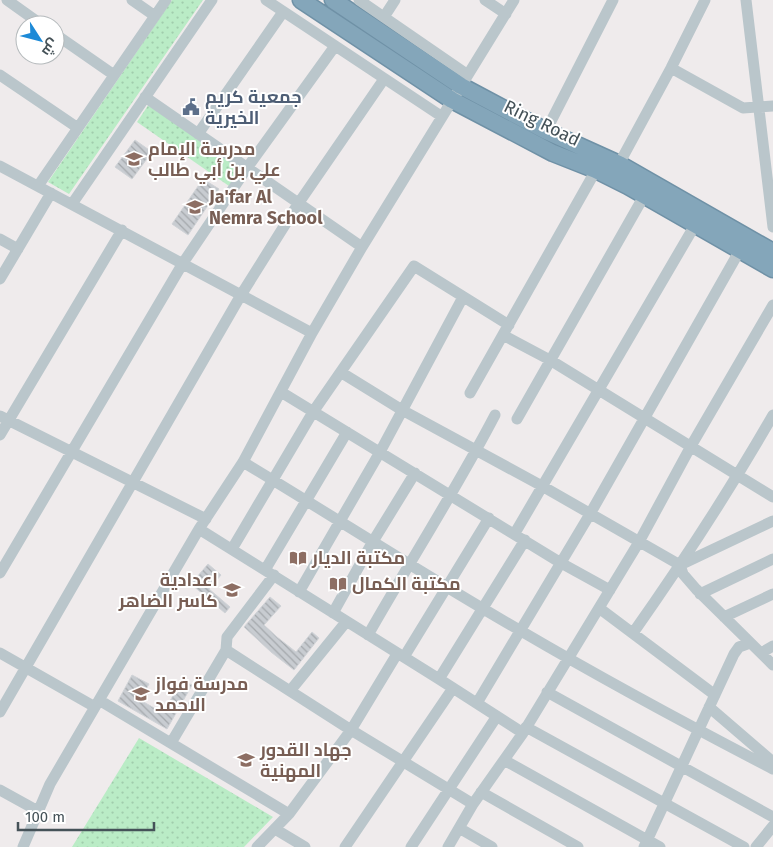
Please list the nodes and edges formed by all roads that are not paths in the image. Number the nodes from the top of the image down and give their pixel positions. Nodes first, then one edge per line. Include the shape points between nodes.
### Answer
1 (6, 0) edge
2 (132, 0) edge
3 (166, 0) edge
4 (212, 0) edge
5 (266, 0) edge
6 (301, 0) edge
7 (333, 0) edge
8 (359, 0) edge
9 (395, 0) edge
10 (486, 0) edge
11 (514, 0) edge
12 (613, 0) edge
13 (705, 0) edge
14 (746, 0) edge
15 (283, 12) junction
16 (506, 14) junction
17 (28, 15) edge
18 (155, 16) junction
19 (384, 17) junction
20 (65, 41) edge
21 (335, 46) junction
22 (671, 68) junction
23 (0, 75) edge
24 (114, 75) junction
25 (384, 78) junction
26 (465, 80) junction
27 (145, 97) junction
28 (452, 100) junction
29 (773, 106) edge
30 (760, 108) junction
31 (441, 116) junction
32 (78, 128) junction
33 (546, 131) junction
34 (198, 134) junction
35 (619, 164) junction
36 (0, 166) edge
37 (247, 168) junction
38 (596, 170) junction
39 (38, 186) junction
40 (51, 193) junction
41 (644, 196) junction
42 (72, 204) junction
43 (298, 204) junction
44 (695, 224) junction
45 (773, 227) edge
46 (122, 230) junction
47 (0, 239) edge
48 (362, 247) junction
49 (18, 249) junction
50 (740, 250) junction
51 (773, 252) edge
52 (183, 264) junction
53 (773, 270) edge
54 (0, 279) edge
55 (241, 295) junction
56 (463, 297) junction
57 (773, 305) edge
58 (506, 330) junction
59 (312, 333) junction
60 (550, 360) junction
61 (342, 372) junction
62 (598, 391) junction
63 (280, 392) junction
64 (470, 393) dead end
65 (402, 410) junction
66 (313, 412) junction
67 (773, 415) edge
68 (495, 416) dead end
69 (644, 417) junction
70 (4, 418) edge
71 (517, 419) dead end
72 (347, 432) junction
73 (0, 435) edge
74 (691, 446) junction
75 (476, 451) junction
76 (71, 452) junction
77 (380, 452) junction
78 (243, 462) junction
79 (415, 473) junction
80 (738, 476) junction
81 (272, 480) junction
82 (134, 483) junction
83 (542, 486) junction
84 (451, 494) junction
85 (773, 497) edge
86 (306, 501) junction
87 (590, 514) junction
88 (489, 518) junction
89 (206, 519) junction
90 (340, 521) junction
91 (773, 521) edge
92 (199, 529) junction
93 (514, 533) junction
94 (525, 540) junction
95 (639, 542) junction
96 (372, 543) junction
97 (232, 549) junction
98 (773, 559) edge
99 (561, 562) junction
100 (409, 563) junction
101 (680, 565) junction
102 (0, 573) edge
103 (269, 573) junction
104 (447, 587) junction
105 (610, 590) junction
106 (299, 592) junction
107 (700, 594) junction
108 (773, 594) edge
109 (482, 608) junction
110 (599, 608) junction
111 (333, 613) junction
112 (724, 617) junction
113 (346, 622) junction
114 (520, 631) junction
115 (634, 633) junction
116 (368, 635) junction
117 (750, 642) junction
118 (773, 646) edge
119 (226, 650) junction
120 (0, 653) edge
121 (761, 653) junction
122 (400, 656) junction
123 (568, 658) junction
124 (773, 665) edge
125 (26, 667) junction
126 (439, 679) junction
127 (453, 688) junction
128 (290, 691) junction
129 (548, 692) junction
130 (715, 695) junction
131 (97, 703) junction
132 (477, 703) junction
133 (709, 707) junction
134 (0, 712) edge
135 (497, 716) junction
136 (351, 730) junction
137 (524, 730) junction
138 (698, 730) junction
139 (171, 743) junction
140 (504, 760) junction
141 (403, 762) junction
142 (773, 762) edge
143 (681, 767) junction
144 (773, 769) edge
145 (449, 789) junction
146 (0, 790) edge
147 (481, 792) junction
148 (664, 803) junction
149 (474, 804) junction
150 (38, 811) junction
151 (289, 814) junction
152 (773, 817) edge
153 (773, 826) edge
154 (459, 828) junction
155 (275, 829) junction
156 (646, 844) edge
157 (23, 847) edge
158 (259, 847) edge
159 (305, 847) edge
160 (346, 847) edge
161 (411, 847) edge
162 (448, 847) edge
163 (492, 847) edge
164 (578, 847) edge
165 (660, 847) edge
166 (744, 847) edge
167 (756, 847) edge

1 - 17 street
2 - 18 street
3 - 18 street
4 - 27 street
5 - 15 street
6 - 28 highway, Ring Road
7 - 26 highway, Ring Road
8 - 19 street
9 - 19 street
10 - 16 street
11 - 16 street
12 - 33 street
13 - 22 street
14 - 30 street
15 - 21 street
15 - 34 street
16 - 26 street
18 - 24 street
19 - 26 street
20 - 24 street
21 - 25 street
21 - 37 street
22 - 30 street via 743,108
22 - 35 street
23 - 32 street
24 - 32 street
25 - 31 street
25 - 43 street
26 - 28 street
26 - 33 highway, Ring Road
27 - 34 street
27 - 42 street
28 - 31 street
28 - 38 highway, Ring Road via 553,153
29 - 30 street
30 - 45 street
31 - 48 street
32 - 39 street
33 - 35 highway, Ring Road
34 - 37 street
35 - 51 highway, Ring Road
36 - 39 street
37 - 43 street
37 - 52 street
38 - 41 highway, Ring Road
38 - 58 street
39 - 40 street
40 - 42 street
40 - 49 street
41 - 44 highway, Ring Road
41 - 60 street
42 - 46 street
43 - 48 street
43 - 55 street
44 - 50 highway, Ring Road
44 - 62 street
46 - 52 street
46 - 70 street
47 - 49 street
48 - 59 street
49 - 54 street
50 - 53 highway, Ring Road
50 - 69 street
52 - 55 street
52 - 76 street
55 - 59 street
55 - 82 street
56 - 58 street
56 - 61 street via 414,266
56 - 65 street
57 - 74 street
58 - 60 street
58 - 64 street
59 - 63 street
60 - 62 street
60 - 71 street
61 - 65 street
61 - 66 street
62 - 69 street
62 - 83 street
63 - 66 street
63 - 78 street
65 - 75 street
65 - 77 street
66 - 72 street
66 - 81 street
67 - 80 street
68 - 75 street
69 - 74 street
69 - 87 street
70 - 73 street
70 - 76 street
72 - 77 street
72 - 86 street
74 - 80 street
74 - 95 street
75 - 83 street
75 - 84 street
76 - 82 street
76 - 102 street
77 - 79 street
77 - 90 street
78 - 81 street
78 - 89 street
79 - 84 street
79 - 96 street
80 - 85 street
80 - 101 street
81 - 86 street
81 - 97 street
82 - 89 street
82 - 125 street
83 - 87 street
83 - 93 street
84 - 88 street
84 - 100 street
86 - 90 street
86 - 103 street
87 - 95 street
87 - 99 street
88 - 93 street
88 - 104 street
89 - 92 street
90 - 96 street
90 - 106 street
91 - 101 street
92 - 97 street
92 - 131 street
93 - 94 street
94 - 99 street
94 - 109 street
95 - 101 street
95 - 105 street
96 - 100 street
96 - 111 street
97 - 103 street
98 - 107 street
99 - 105 street
99 - 114 street
100 - 104 street
100 - 116 street
101 - 107 street via 683,574
101 - 115 street
103 - 106 street
103 - 119 street via 227,637
104 - 109 street
104 - 122 street
105 - 110 street
106 - 111 street
107 - 112 street
108 - 112 street
109 - 114 street
109 - 126 street
110 - 115 street
110 - 123 street
111 - 113 street
112 - 117 street
113 - 116 street
113 - 128 street
114 - 123 street
114 - 132 street
115 - 130 street
116 - 122 street
117 - 121 street
117 - 130 street via 739,647 734,654
118 - 121 street
119 - 128 street
119 - 139 street
120 - 125 street
121 - 124 street
122 - 126 street
122 - 136 street
123 - 129 street
123 - 138 street
125 - 131 street
125 - 134 street
126 - 127 street
127 - 132 street
127 - 141 street
128 - 136 street
129 - 137 street
129 - 143 street
130 - 133 street
131 - 139 street
131 - 150 street
132 - 135 street
133 - 138 street
133 - 142 street
135 - 137 street
135 - 145 street
136 - 141 street
136 - 151 street
137 - 140 street
137 - 148 street
138 - 143 street
138 - 144 street
139 - 151 street
140 - 147 street
140 - 156 street
141 - 145 street
141 - 160 street
143 - 148 street
143 - 152 street
145 - 149 street
145 - 161 street
146 - 150 street
147 - 149 street
147 - 164 street
148 - 156 street
148 - 166 street
149 - 154 street
150 - 157 street
151 - 155 street
153 - 167 street
154 - 162 street
154 - 163 street
155 - 158 street
155 - 159 street
156 - 165 street

